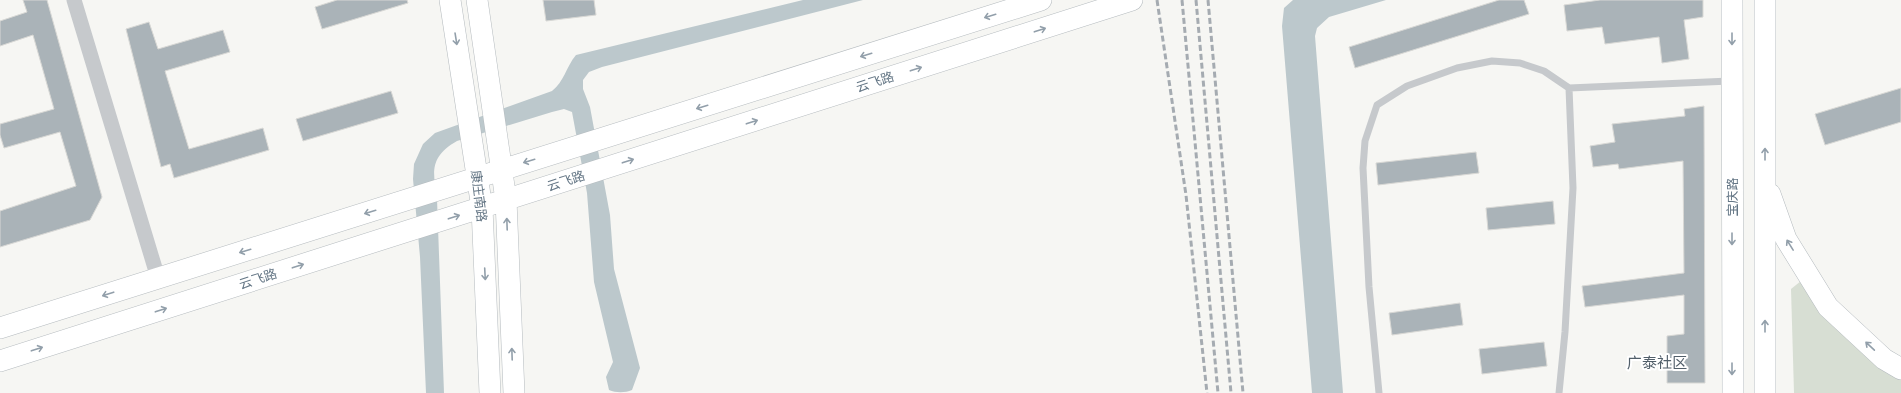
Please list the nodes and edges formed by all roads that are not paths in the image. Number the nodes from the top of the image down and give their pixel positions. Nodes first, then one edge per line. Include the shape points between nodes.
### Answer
1 (74, 0) edge
2 (450, 0) edge
3 (477, 0) edge
4 (1041, 0) edge
5 (1132, 0) edge
6 (1732, 0) edge
7 (1765, 0) edge
8 (1732, 81) junction
9 (1569, 88) junction
10 (502, 170) junction
11 (477, 179) junction
12 (1765, 180) junction
13 (506, 200) junction
14 (482, 208) junction
15 (158, 278) junction
16 (0, 328) edge
17 (0, 361) edge
18 (1901, 369) edge
19 (490, 393) edge
20 (514, 393) edge
21 (1379, 393) edge
22 (1559, 393) edge
23 (1732, 393) edge
24 (1765, 393) edge

1 - 15 street
2 -> 11 main road, 康庄南路
3 - 10 main road, 康庄南路
4 -> 10 main road
13 -> 5 main road, 云飞路
6 -> 8 main road, 宝庆路
12 -> 7 main road
8 - 9 lane
8 -> 23 main road, 宝庆路
9 - 21 lane via 1544,72 1520,63 1492,61 1457,68 1408,86 1377,105 1365,141 1363,168 1369,287
9 - 22 lane via 1573,188
10 - 11 main road
10 - 13 main road, 康庄南路
11 - 14 main road, 康庄南路
11 -> 15 main road
18 -> 12 main road via 1884,359 1828,307 1786,239
24 -> 12 main road
13 - 14 main road, 云飞路
20 -> 13 main road, 康庄南路
17 -> 14 main road, 云飞路
14 -> 19 main road, 康庄南路
15 -> 16 main road

